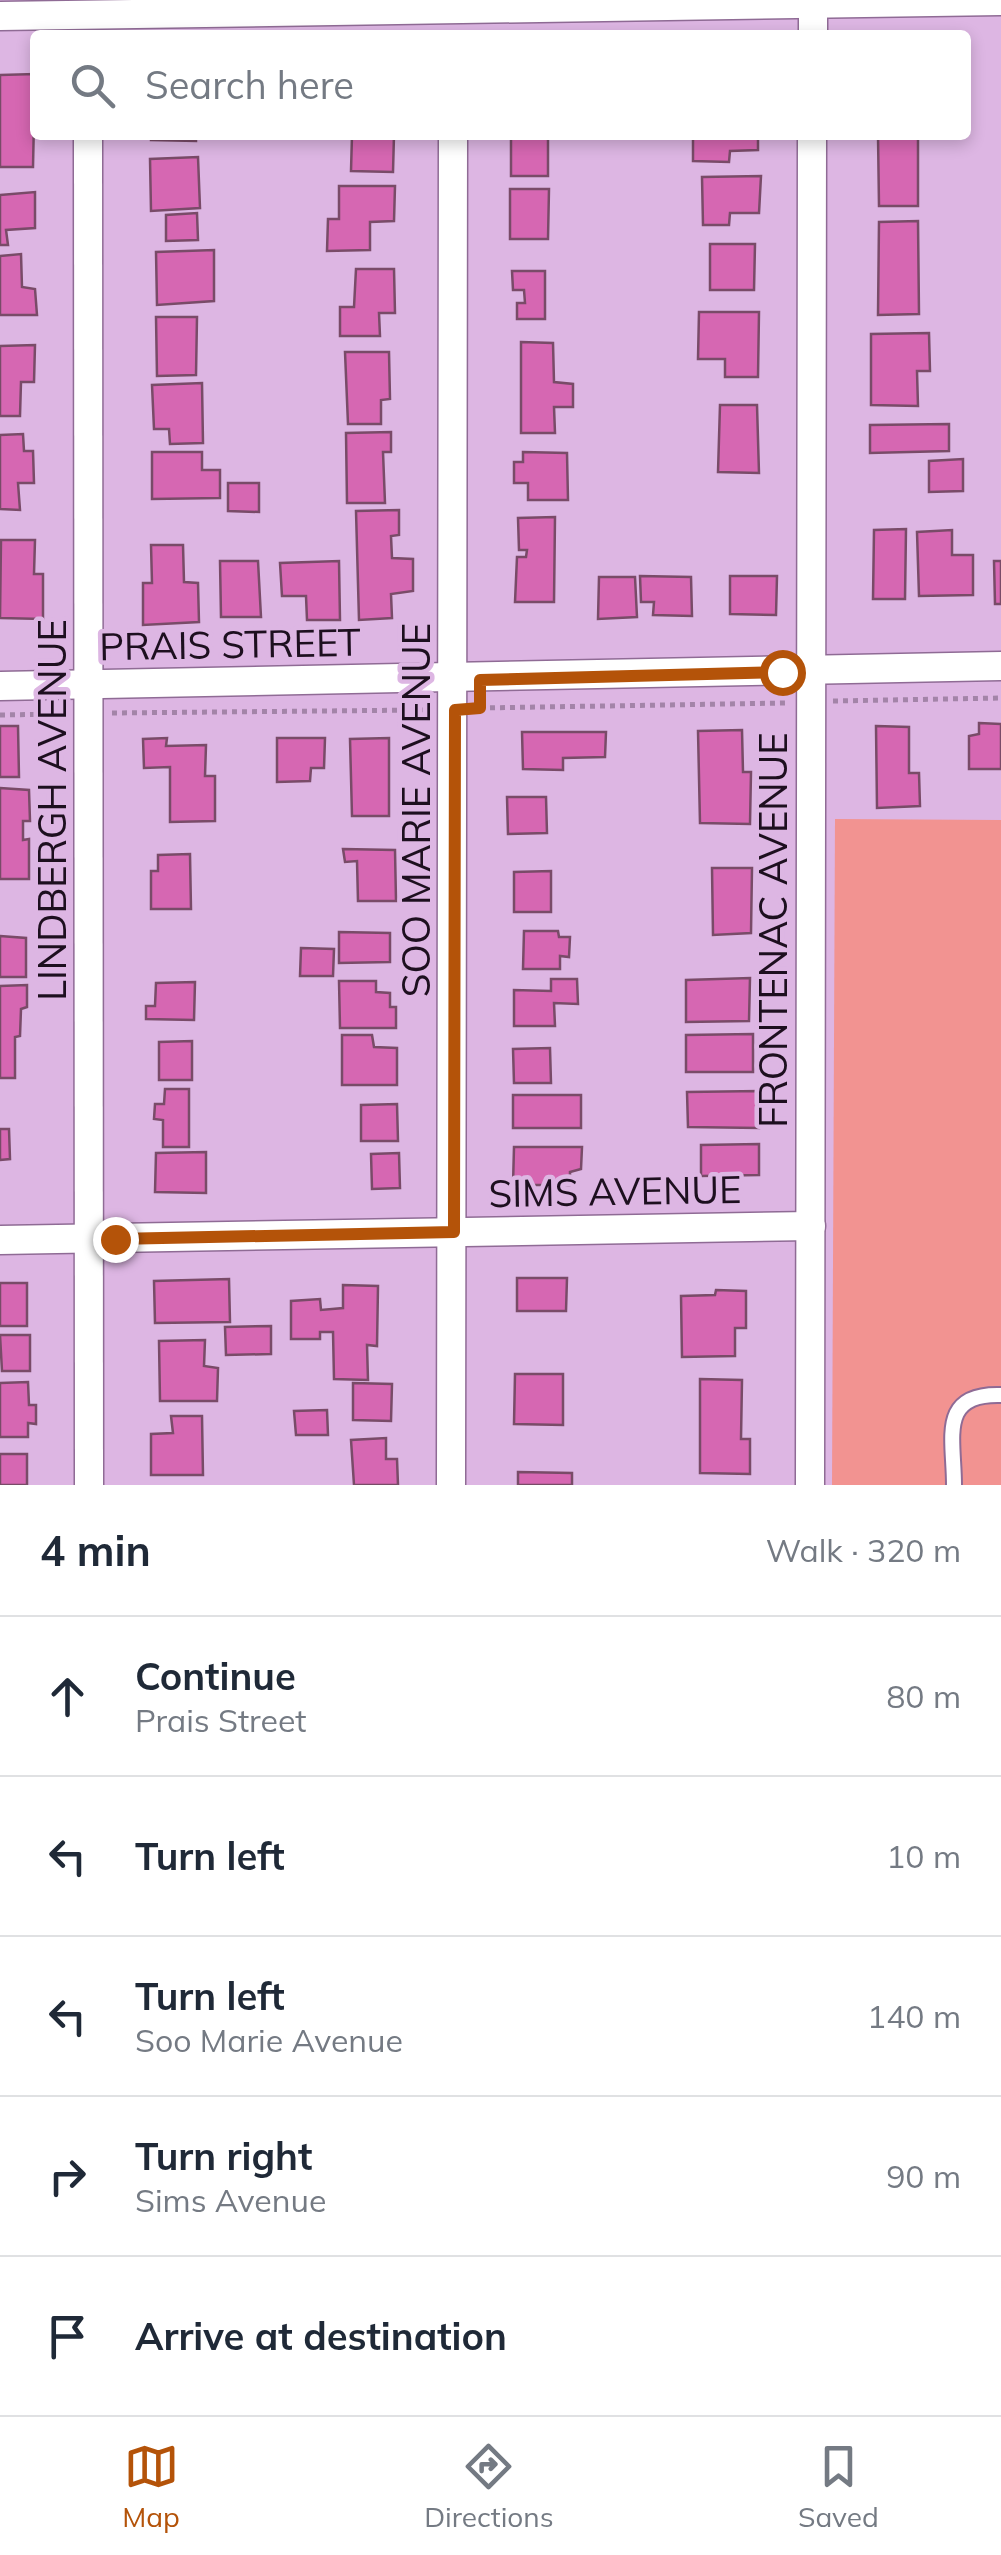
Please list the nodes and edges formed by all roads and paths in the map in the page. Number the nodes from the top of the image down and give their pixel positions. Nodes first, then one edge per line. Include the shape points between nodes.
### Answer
1 (812, 1) edge
2 (1001, 1) edge
3 (0, 16) edge
4 (452, 16) edge
5 (88, 17) edge
6 (812, 30) edge
7 (88, 140) edge
8 (453, 140) edge
9 (812, 140) edge
10 (1001, 666) edge
11 (811, 672) junction
12 (468, 680) junction
13 (92, 684) junction
14 (0, 686) edge
15 (1001, 698) edge
16 (812, 702) junction
17 (468, 709) junction
18 (92, 714) junction
19 (0, 715) edge
20 (811, 1226) junction
21 (454, 1232) junction
22 (0, 1240) edge
23 (88, 1240) junction
24 (1001, 1396) edge
25 (89, 1485) edge
26 (451, 1485) edge
27 (810, 1485) edge
28 (954, 1485) edge

1 - 2 street
1 - 4 street
1 - 6 street
3 - 5 street
4 - 5 street
7 - 13 street, LINDBERGH AVENUE
8 - 12 street, SOO MARIE AVENUE
9 - 11 street, FRONTENAC AVENUE
10 - 11 street, PRAIS STREET
11 - 12 street, PRAIS STREET
11 - 16 street, FRONTENAC AVENUE
12 - 13 street, PRAIS STREET
12 - 17 street, SOO MARIE AVENUE
12 - 17 path
13 - 14 street, PRAIS STREET
13 - 18 street, LINDBERGH AVENUE
15 - 16 path
16 - 17 path
16 - 20 street, FRONTENAC AVENUE
17 - 18 path
17 - 21 street, SOO MARIE AVENUE
18 - 19 path
18 - 23 street, LINDBERGH AVENUE
20 - 21 street, SIMS AVENUE
20 - 27 street, FRONTENAC AVENUE
21 - 23 street, SIMS AVENUE
21 - 26 street, SOO MARIE AVENUE
22 - 23 street, SIMS AVENUE
23 - 25 street, LINDBERGH AVENUE
24 - 28 lane via 970,1396 959,1404

